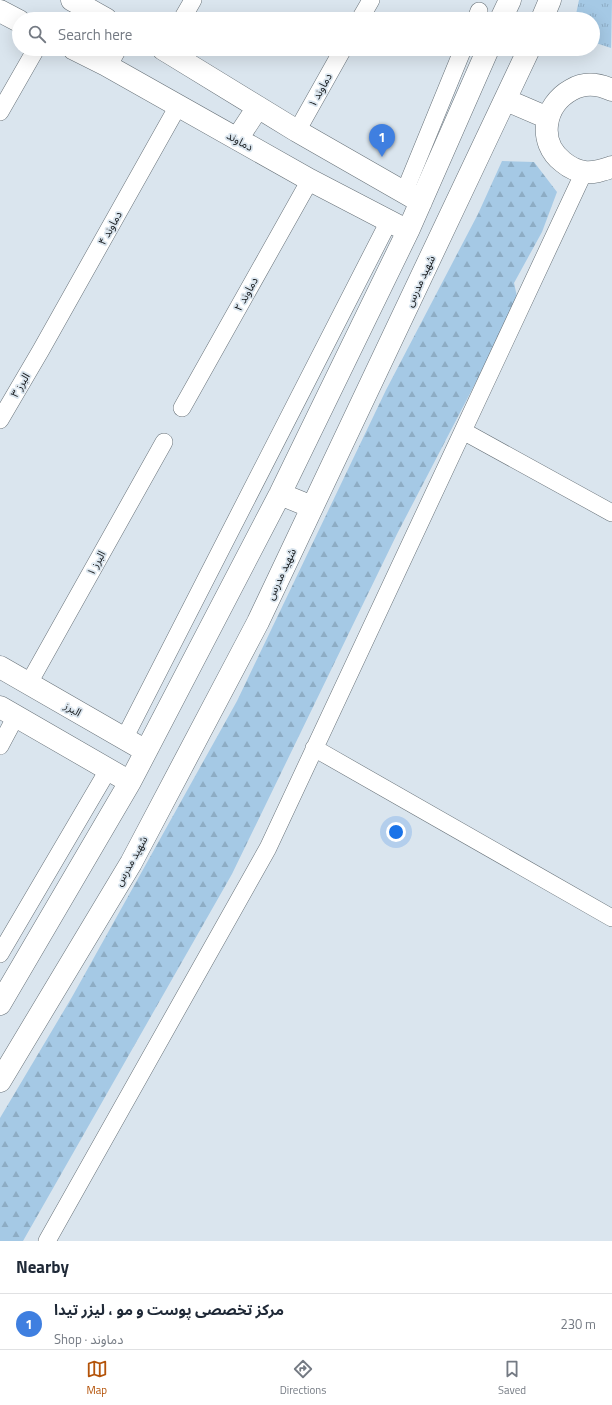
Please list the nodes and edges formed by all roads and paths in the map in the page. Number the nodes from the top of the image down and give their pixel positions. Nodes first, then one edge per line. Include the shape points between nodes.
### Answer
1 (72, 0) edge
2 (193, 0) edge
3 (371, 0) edge
4 (510, 0) edge
5 (550, 0) edge
6 (0, 10) edge
7 (93, 12) edge
8 (186, 12) edge
9 (364, 12) edge
10 (505, 12) edge
11 (545, 12) edge
12 (12, 16) edge
13 (32, 56) edge
14 (176, 56) edge
15 (339, 56) edge
16 (462, 56) edge
17 (484, 56) edge
18 (526, 56) edge
19 (111, 57) edge
20 (612, 90) edge
21 (506, 100) junction
22 (178, 106) junction
23 (258, 107) junction
24 (0, 112) edge
25 (548, 118) junction
26 (296, 131) junction
27 (237, 139) junction
28 (612, 167) edge
29 (584, 172) junction
30 (310, 180) junction
31 (412, 198) junction
32 (389, 221) junction
33 (408, 231) junction
34 (41, 350) joint
35 (182, 408) dead end
36 (0, 420) edge
37 (463, 431) junction
38 (164, 442) dead end
39 (280, 494) junction
40 (312, 507) junction
41 (612, 513) edge
42 (0, 667) edge
43 (29, 683) junction
44 (8, 712) edge
45 (124, 739) junction
46 (0, 746) edge
47 (314, 748) junction
48 (146, 751) junction
49 (108, 770) junction
50 (130, 782) junction
51 (612, 918) edge
52 (0, 954) edge
53 (0, 1004) edge
54 (0, 1081) edge
55 (47, 1241) edge

1 - 7 main road
2 - 8 street
3 - 9 street
4 - 10 main road
5 - 11 main road
6 - 12 main road
13 - 24 street
14 - 23 main road
15 - 26 street, دماوند ۱
16 - 31 street
17 - 31 main road
18 - 21 main road, شهید مدرس
19 - 22 main road, دماوند
20 - 25 main road via 590,84 576,87 563,94 553,105
21 - 25 main road
21 - 40 main road, شهید مدرس
22 - 27 main road, دماوند
22 - 34 street, دماوند ۴
23 - 26 main road
23 - 27 main road
25 - 29 main road via 550,147 570,168
26 - 31 main road
27 - 30 main road, دماوند
28 - 29 main road via 599,172
29 - 37 street
30 - 32 main road, دماوند
30 - 35 street, دماوند ۲
31 - 32 main road
31 - 33 main road
32 - 33 main road, دماوند
32 - 45 street
33 - 39 main road
34 - 36 street, البرز ۳
37 - 41 street
37 - 47 street
38 - 43 street, البرز ۱
39 - 40 main road
39 - 48 main road
40 - 54 main road, شهید مدرس via 258,622 131,863
42 - 43 main road, البرز
43 - 45 main road, البرز
44 - 46 street
44 - 49 main road
45 - 48 main road, البرز
45 - 49 main road
47 - 51 street
47 - 55 street via 268,848
48 - 50 main road
49 - 50 main road
49 - 52 street
50 - 53 main road

